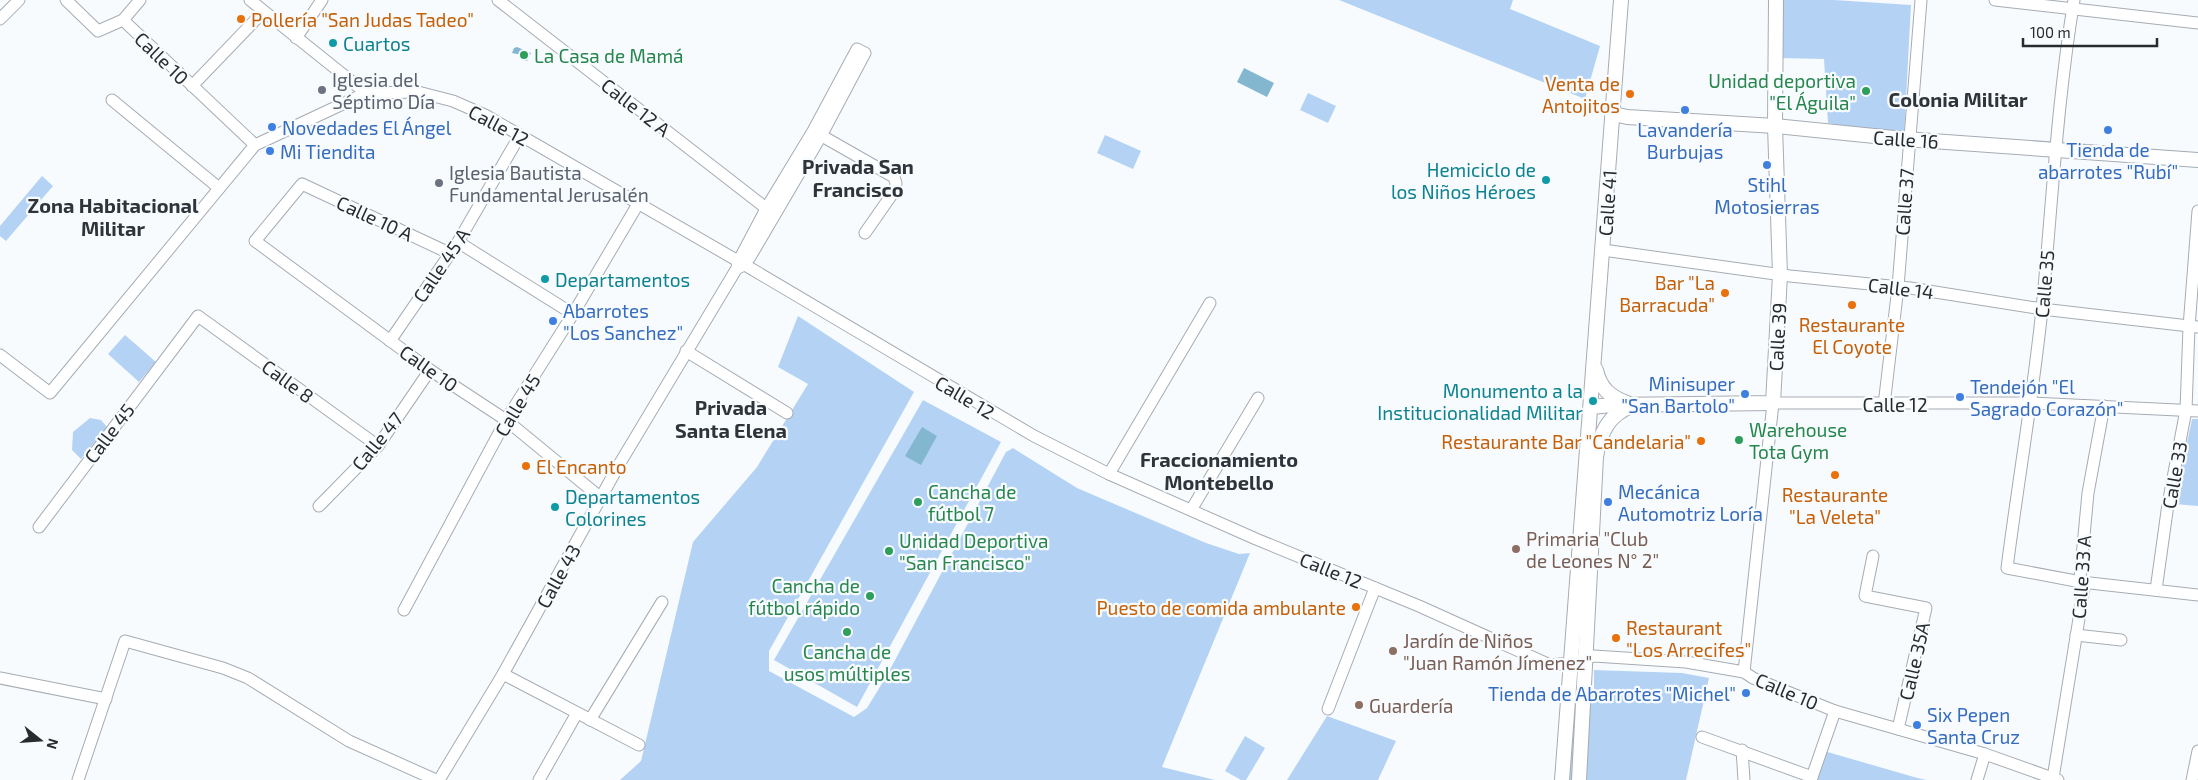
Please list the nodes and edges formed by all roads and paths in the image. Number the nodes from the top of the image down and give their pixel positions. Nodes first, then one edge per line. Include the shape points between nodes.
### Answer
1 (19, 0) edge
2 (66, 0) edge
3 (140, 0) edge
4 (250, 0) edge
5 (322, 0) edge
6 (498, 0) edge
7 (1621, 0) edge
8 (1776, 0) edge
9 (1921, 0) edge
10 (1995, 0) edge
11 (2073, 4) edge
12 (264, 12) junction
13 (0, 19) edge
14 (123, 20) junction
15 (2198, 23) edge
16 (296, 38) junction
17 (192, 86) junction
18 (366, 92) junction
19 (112, 100) dead end
20 (1614, 114) junction
21 (1775, 126) junction
22 (817, 133) junction
23 (520, 135) junction
24 (1909, 139) junction
25 (255, 145) junction
26 (2055, 150) junction
27 (2198, 160) edge
28 (219, 188) junction
29 (638, 204) junction
30 (770, 211) junction
31 (2198, 211) edge
32 (865, 233) dead end
33 (255, 241) joint
34 (458, 242) junction
35 (1603, 250) junction
36 (449, 252) junction
37 (740, 265) junction
38 (1780, 275) junction
39 (1898, 287) junction
40 (1210, 303) dead end
41 (2042, 309) junction
42 (573, 314) junction
43 (198, 316) joint
44 (2193, 327) edge
45 (390, 341) junction
46 (686, 351) junction
47 (0, 355) edge
48 (1595, 359) junction
49 (430, 370) junction
50 (1258, 398) dead end
51 (2030, 402) junction
52 (1773, 404) junction
53 (1884, 404) junction
54 (1635, 405) junction
55 (2104, 406) junction
56 (1591, 407) junction
57 (2186, 410) junction
58 (2198, 411) edge
59 (787, 412) dead end
60 (506, 420) junction
61 (378, 446) junction
62 (1109, 474) junction
63 (601, 498) junction
64 (319, 506) dead end
65 (1191, 510) junction
66 (39, 527) dead end
67 (1873, 556) dead end
68 (2081, 582) junction
69 (1375, 588) junction
70 (2156, 590) junction
71 (2198, 596) edge
72 (662, 602) dead end
73 (404, 610) dead end
74 (2076, 635) junction
75 (2121, 640) dead end
76 (1585, 659) junction
77 (1570, 663) junction
78 (1744, 672) junction
79 (503, 674) junction
80 (0, 678) edge
81 (106, 699) junction
82 (1328, 709) dead end
83 (1835, 711) junction
84 (577, 713) junction
85 (590, 720) junction
86 (1898, 729) junction
87 (1702, 736) dead end
88 (639, 745) dead end
89 (1742, 750) junction
90 (2198, 751) edge
91 (1985, 754) junction
92 (1811, 779) edge
93 (2056, 779) edge
94 (78, 780) edge
95 (437, 780) edge
96 (539, 780) edge
97 (1562, 780) edge
98 (1579, 780) edge
99 (1744, 780) edge
100 (1977, 780) edge
101 (2192, 780) edge

1 - 13 street
2 - 14 street, Calle 10 via 98,31
3 - 14 street
4 - 12 street
5 - 16 street
6 - 30 street, Calle 12 A
7 - 20 main road, Calle 41
8 - 21 main road, Calle 39
9 - 24 street, Calle 37
10 - 11 street
11 - 15 street
11 - 26 street, Calle 35
12 - 16 street
12 - 17 street
14 - 17 street, Calle 10
16 - 18 street
17 - 25 street, Calle 10
18 - 23 street, Calle 12 via 418,92 453,101
18 - 25 street, Calle 12
19 - 28 street
20 - 21 main road, Calle 16
20 - 35 main road, Calle 41
21 - 24 main road, Calle 16
21 - 38 main road, Calle 39
22 - 22 street via 865,52 857,49
22 - 30 street, Calle 43
22 - 32 street via 894,177 894,190
23 - 29 street, Calle 12
23 - 34 street, Calle 45 A
24 - 26 main road, Calle 16
24 - 39 street, Calle 37
25 - 28 street
26 - 27 main road, Calle 16
26 - 41 street, Calle 35
28 - 47 street via 50,393
29 - 37 street, Calle 12
29 - 42 street, Calle 45
30 - 37 street, Calle 43
31 - 44 street, Calle 33
33 - 36 street, Calle 10 A via 302,184
33 - 45 street, Calle 10
34 - 36 street, Calle 45 A
34 - 42 street
35 - 38 street, Calle 14
35 - 48 main road, Calle 41
36 - 45 street, Calle 45 A
37 - 46 street, Calle 43
37 - 62 street, Calle 12 via 1016,427
38 - 39 street, Calle 14
38 - 52 main road, Calle 39
39 - 41 street, Calle 14
39 - 53 street, Calle 37
40 - 62 street
41 - 44 street, Calle 14
41 - 51 street, Calle 35
42 - 60 street, Calle 45
43 - 61 street, Calle 8
43 - 66 street, Calle 45
44 - 57 street, Calle 33
45 - 49 street, Calle 10
46 - 59 street
46 - 63 street, Calle 43
48 - 54 main road via 1599,381 1608,393
48 - 56 main road, Calle 41
49 - 60 street, Calle 10
49 - 61 street, Calle 47
50 - 65 street
51 - 53 street, Calle 12
51 - 55 street, Calle 12
51 - 68 street, Calle 35 via 2007,568
52 - 53 street, Calle 12
52 - 54 main road, Calle 12
52 - 78 street, Calle 39
54 - 56 main road, Calle 12
54 - 76 main road via 1623,409 1610,420 1598,444
55 - 57 street, Calle 12
55 - 68 street, Calle 33 A via 2088,493
56 - 77 main road, Calle 41
57 - 58 street, Calle 12
57 - 70 street, Calle 33
60 - 63 street, Calle 10
60 - 73 street, Calle 45
61 - 64 street, Calle 47
62 - 65 street, Calle 12
63 - 79 street, Calle 43
65 - 69 street, Calle 12
67 - 86 street, Calle 35A via 1865,596 1926,608
68 - 70 street
68 - 74 street, Calle 33 A via 2084,588
69 - 77 street, Calle 12 via 1550,665
69 - 82 street
70 - 71 street
72 - 85 street
74 - 75 street
74 - 93 street, Calle 33 A
76 - 77 street, Calle 12
76 - 78 street, Calle 10 via 1594,656 1686,662
76 - 98 main road
77 - 97 main road, Calle 41
78 - 83 street, Calle 10
79 - 84 street
79 - 95 street, Calle 43
80 - 81 street
81 - 94 street
81 - 95 street via 125,640 248,678 349,741
83 - 86 street, Calle 10
83 - 92 street
84 - 85 street
84 - 96 street
85 - 88 street
86 - 91 street, Calle 10
87 - 89 street
89 - 92 street
89 - 99 street
90 - 101 street
91 - 93 street, Calle 10
91 - 100 street

